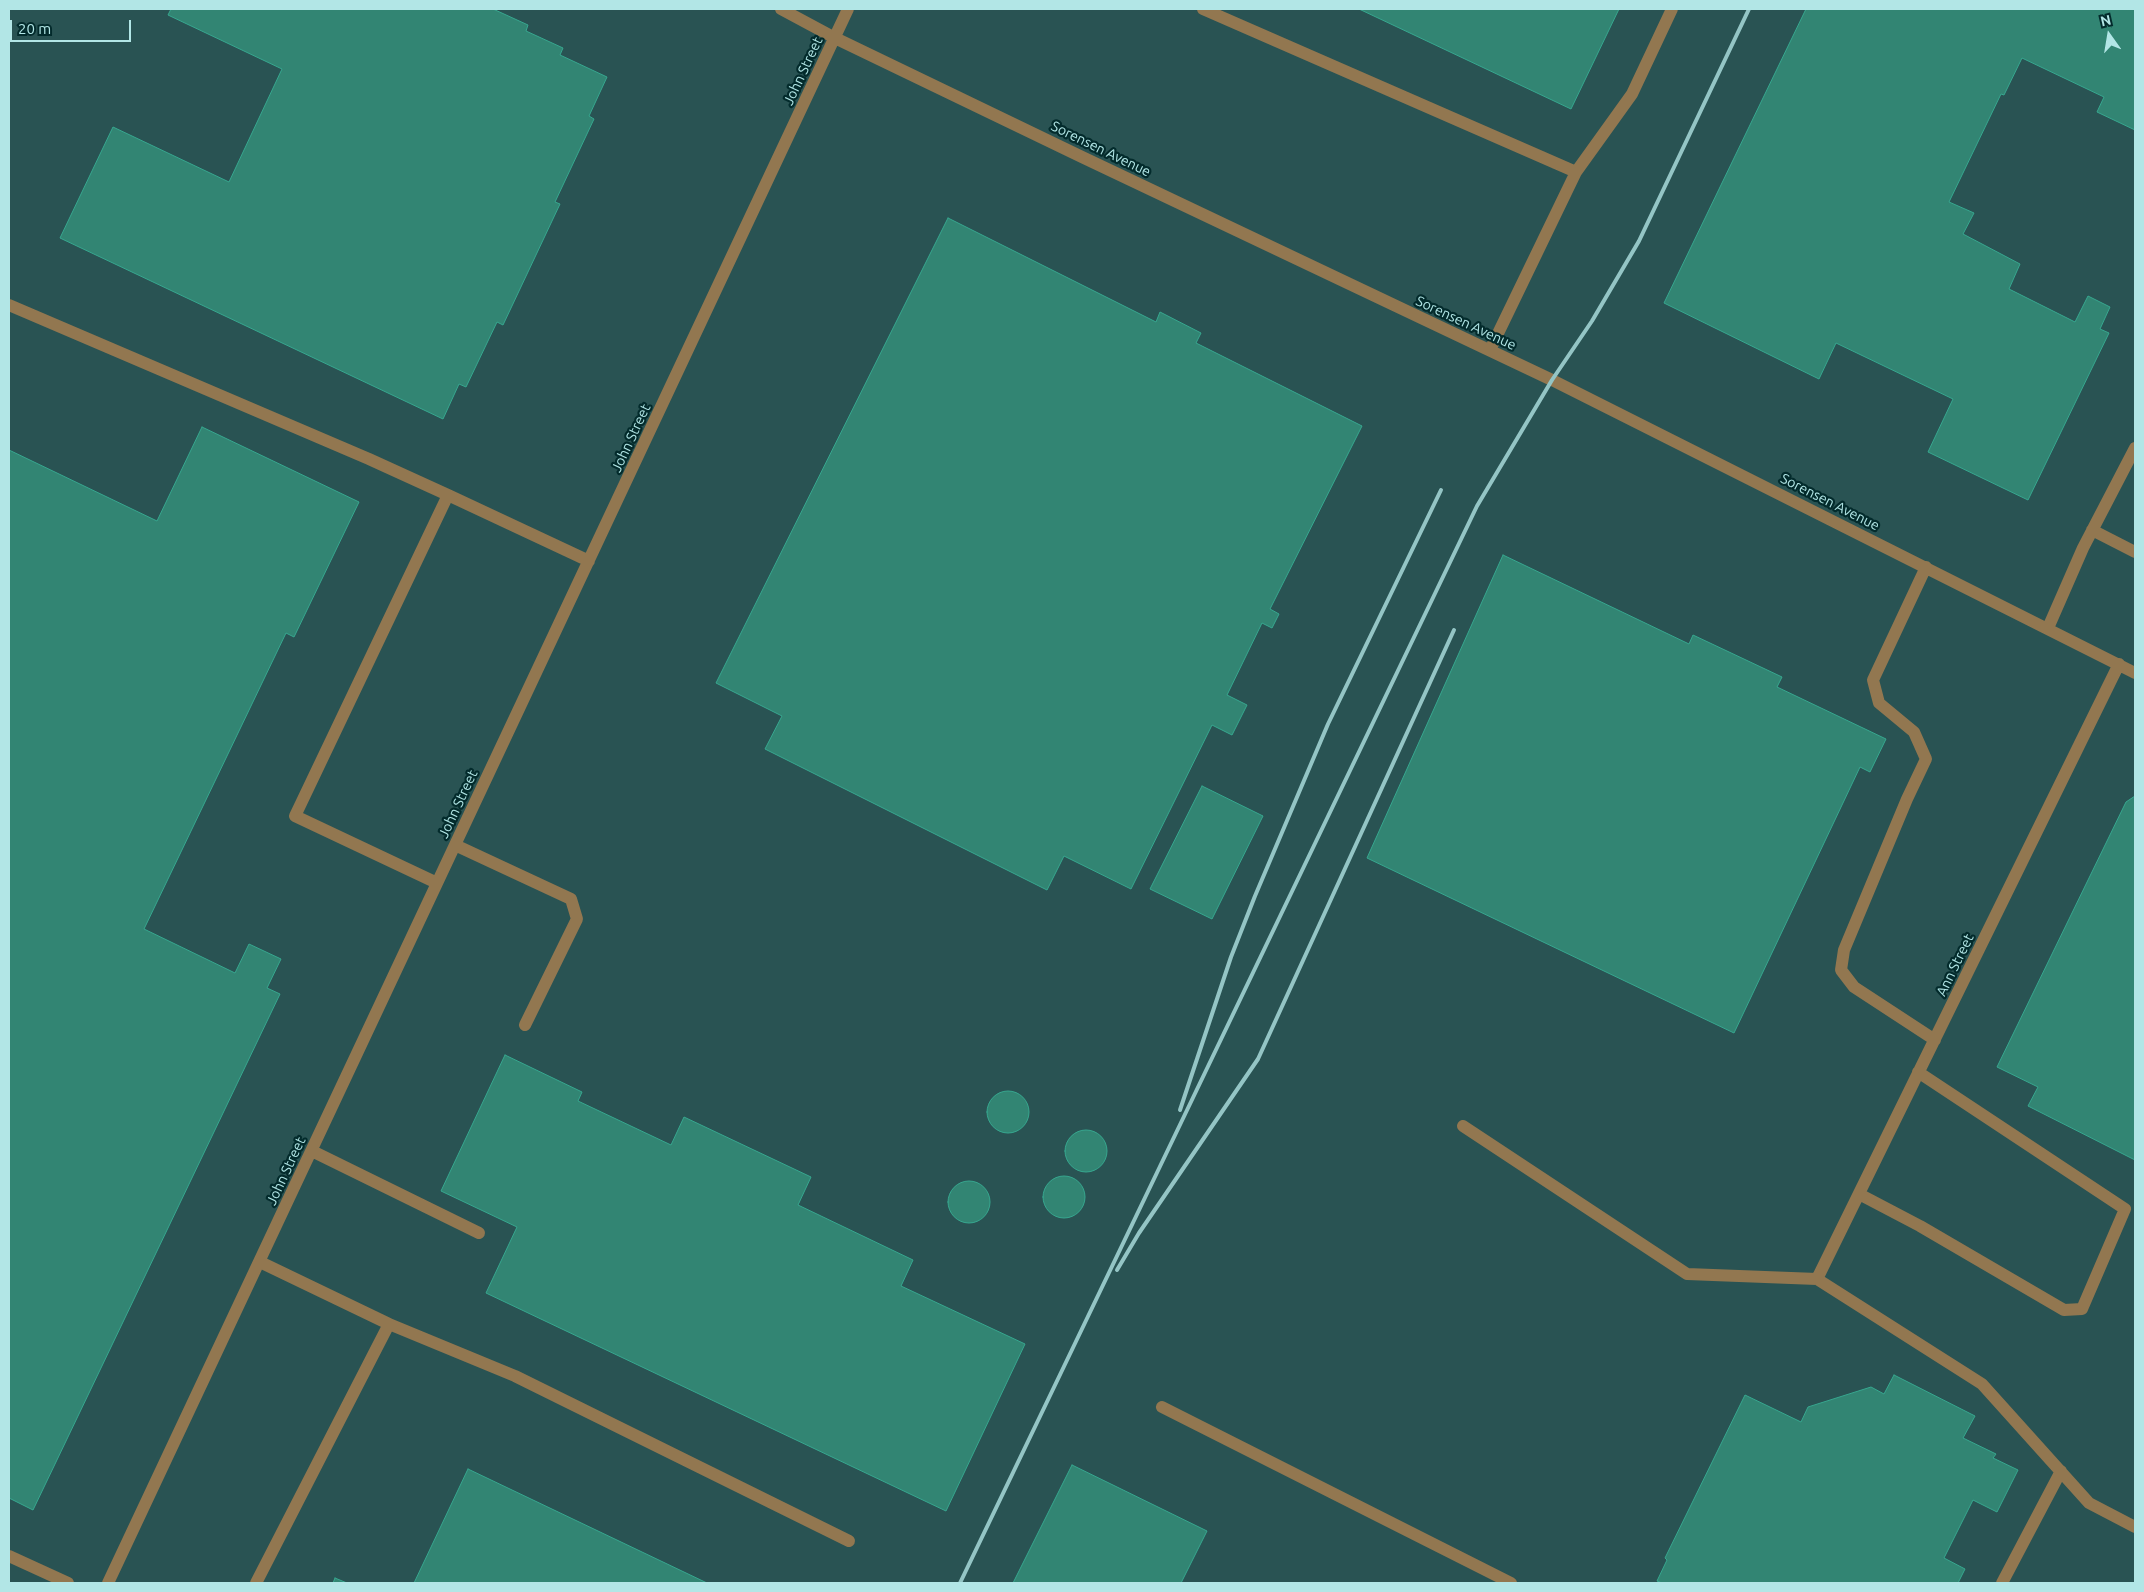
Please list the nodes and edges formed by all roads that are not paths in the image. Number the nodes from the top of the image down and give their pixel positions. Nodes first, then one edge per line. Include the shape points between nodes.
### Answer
1 (780, 9) edge
2 (848, 9) edge
3 (1203, 9) edge
4 (1672, 9) edge
5 (835, 38) junction
6 (1576, 172) junction
7 (9, 305) edge
8 (1490, 350) junction
9 (2135, 448) edge
10 (448, 495) junction
11 (2092, 530) junction
12 (2135, 552) edge
13 (589, 561) junction
14 (1926, 567) junction
15 (2048, 628) junction
16 (2119, 664) junction
17 (2135, 673) edge
18 (455, 845) junction
19 (437, 883) junction
20 (526, 1025) dead end
21 (1935, 1040) junction
22 (1918, 1072) junction
23 (1463, 1126) dead end
24 (312, 1151) junction
25 (1859, 1194) junction
26 (479, 1233) dead end
27 (260, 1262) junction
28 (1817, 1279) junction
29 (389, 1324) junction
30 (1162, 1407) dead end
31 (2061, 1471) junction
32 (2135, 1526) edge
33 (849, 1541) dead end
34 (9, 1556) edge
35 (68, 1583) edge
36 (108, 1583) edge
37 (256, 1583) edge
38 (1511, 1583) edge
39 (2002, 1583) edge

1 - 5 street, Sorensen Avenue
2 - 5 street, John Street
3 - 6 street
4 - 6 street via 1632,94
5 - 8 street, Sorensen Avenue
5 - 13 street, John Street
6 - 8 street
7 - 10 street via 369,458
8 - 14 street, Sorensen Avenue
9 - 11 street
10 - 13 street
10 - 19 street via 296,816
11 - 12 street
11 - 15 street
13 - 18 street, John Street
14 - 15 street, Sorensen Avenue
14 - 21 street via 1873,680 1878,703 1914,732 1926,759 1844,950 1841,970 1854,987
15 - 16 street, Sorensen Avenue
16 - 17 street, Sorensen Avenue
16 - 21 street, Ann Street
18 - 19 street, John Street
18 - 20 street via 571,899 578,919
19 - 24 street, John Street
21 - 22 street, Ann Street
22 - 25 street, Ann Street
22 - 25 street via 2125,1209 2082,1309 2064,1310
23 - 28 street via 1687,1274
24 - 26 street
24 - 27 street, John Street
25 - 28 street, Ann Street
27 - 29 street
27 - 36 street, John Street
28 - 31 street via 1982,1384
29 - 33 street via 515,1376
29 - 37 street
30 - 38 street
31 - 32 street via 2089,1503
31 - 39 street
34 - 35 street

